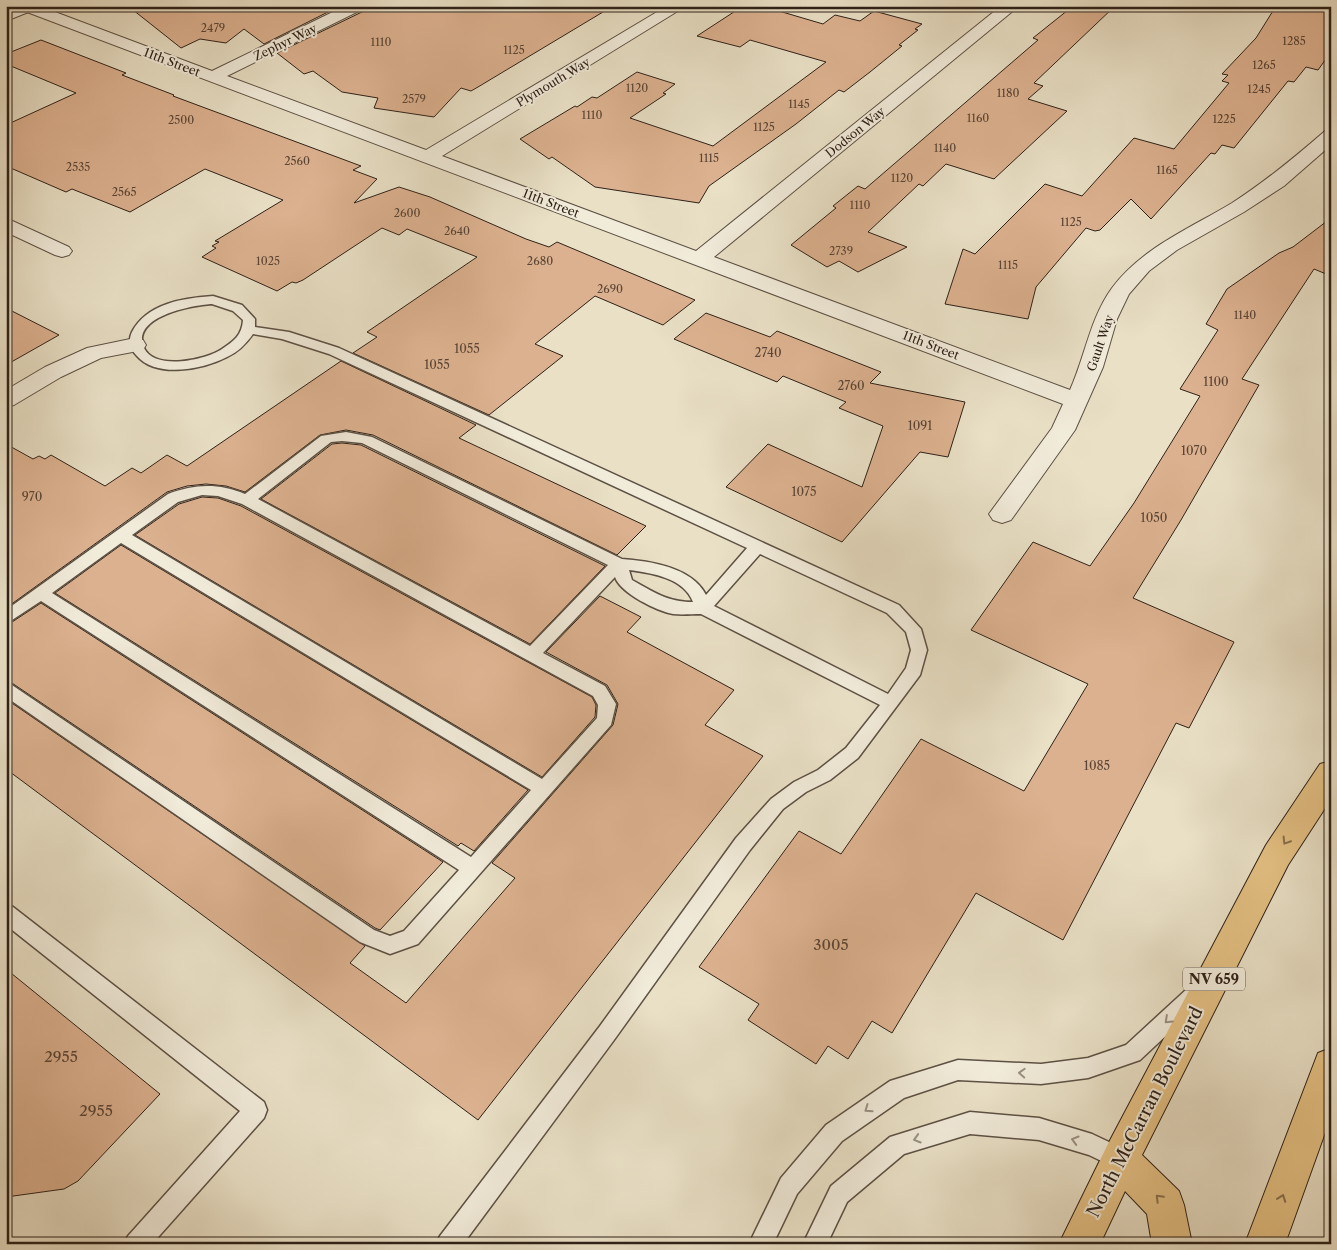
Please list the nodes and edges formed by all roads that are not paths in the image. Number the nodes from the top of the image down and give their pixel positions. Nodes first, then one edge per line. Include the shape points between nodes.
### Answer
1 (358, 6) edge
2 (678, 6) edge
3 (1011, 6) edge
4 (28, 7) edge
5 (6, 16) edge
6 (213, 77) junction
7 (1331, 135) edge
8 (428, 157) junction
9 (6, 224) edge
10 (62, 251) dead end
11 (699, 259) junction
12 (250, 330) junction
13 (135, 345) junction
14 (6, 400) edge
15 (1078, 401) junction
16 (246, 500) junction
17 (1002, 514) dead end
18 (121, 536) junction
19 (758, 546) junction
20 (619, 564) junction
21 (40, 594) junction
22 (703, 608) junction
23 (6, 618) edge
24 (532, 654) junction
25 (6, 688) edge
26 (892, 703) junction
27 (1331, 773) edge
28 (544, 788) junction
29 (473, 869) junction
30 (6, 913) edge
31 (1216, 974) junction
32 (1331, 1065) edge
33 (1120, 1159) junction
34 (136, 1244) edge
35 (448, 1244) edge
36 (761, 1244) edge
37 (815, 1244) edge
38 (1079, 1244) edge
39 (1172, 1244) edge
40 (1265, 1244) edge

1 - 6 street, Zephyr Way
2 - 8 street, Plymouth Way
3 - 11 street, Dodson Way
4 - 5 street
4 - 6 street, 11th Street
6 - 8 street, 11th Street
7 - 15 street, Gault Way via 1276,182 1170,246 1142,267 1120,292 1106,319
8 - 11 street, 11th Street
9 - 10 street
11 - 15 street, 11th Street
12 - 13 lane via 233,350 200,364 157,363 140,354
12 - 13 lane via 249,320 242,310 222,302 194,301 175,305 150,318 137,333
12 - 19 lane via 284,335 334,352
13 - 14 street via 95,353 53,372
15 - 17 street, Gault Way via 1063,430
16 - 18 lane via 224,491 190,491 173,498
16 - 20 lane via 326,439 353,436
16 - 24 lane
18 - 21 lane
18 - 28 lane
19 - 22 lane
19 - 26 lane via 893,609 913,629 919,650 914,670
20 - 22 lane via 641,565 664,572 694,588
20 - 22 lane via 625,583 656,601 674,608
20 - 24 lane
21 - 23 lane
21 - 29 lane
22 - 26 lane
24 - 28 lane via 599,691 607,704 605,720
25 - 29 lane via 374,939 390,945 411,938
26 - 35 lane via 852,753 777,804 743,844 607,1033
27 -> 31 main road, North McCarran Boulevard / NV 659 via 1277,856
28 - 29 lane
30 - 34 lane via 256,1110
31 - 33 main road, North McCarran Boulevard / NV 659
31 -> 36 lane via 1133,1053 1088,1068 1041,1074 958,1070 898,1088 834,1133 788,1186
40 -> 32 main road
33 -> 37 lane via 1092,1145 1039,1129 970,1123 898,1145 839,1194
33 - 38 main road, North McCarran Boulevard / NV 659
39 -> 33 main road via 1165,1204

